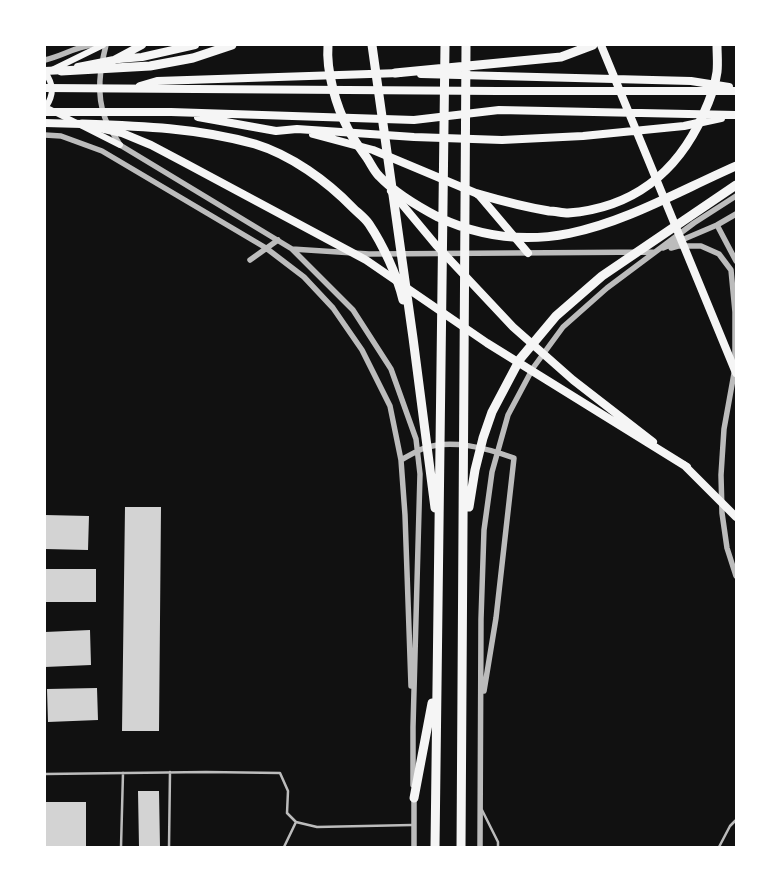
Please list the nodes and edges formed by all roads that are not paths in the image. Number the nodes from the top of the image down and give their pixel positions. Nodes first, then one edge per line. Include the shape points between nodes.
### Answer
1 (92, 45) edge
2 (104, 45) edge
3 (142, 45) edge
4 (196, 45) edge
5 (232, 45) edge
6 (328, 45) edge
7 (372, 45) edge
8 (444, 45) edge
9 (466, 45) edge
10 (593, 45) edge
11 (601, 45) edge
12 (717, 45) edge
13 (45, 60) edge
14 (114, 60) junction
15 (60, 71) junction
16 (45, 72) edge
17 (394, 73) junction
18 (45, 88) edge
19 (133, 88) junction
20 (736, 89) edge
21 (45, 108) edge
22 (171, 112) junction
23 (734, 116) edge
24 (45, 123) edge
25 (82, 124) junction
26 (297, 129) junction
27 (45, 135) edge
28 (120, 145) junction
29 (736, 166) edge
30 (379, 176) junction
31 (736, 185) edge
32 (478, 194) junction
33 (736, 196) edge
34 (736, 214) edge
35 (717, 225) junction
36 (278, 240) junction
37 (266, 248) junction
38 (292, 249) junction
39 (528, 252) junction
40 (655, 252) junction
41 (250, 260) dead end
42 (736, 261) edge
43 (413, 338) junction
44 (736, 373) edge
45 (401, 460) junction
46 (686, 467) junction
47 (736, 517) edge
48 (464, 534) junction
49 (439, 546) junction
50 (736, 576) edge
51 (436, 680) junction
52 (482, 709) junction
53 (413, 726) junction
54 (170, 772) junction
55 (122, 773) junction
56 (45, 774) edge
57 (414, 798) junction
58 (481, 808) junction
59 (736, 820) edge
60 (296, 822) junction
61 (414, 825) junction
62 (435, 844) edge
63 (121, 847) edge
64 (169, 847) edge
65 (284, 847) edge
66 (414, 847) edge
67 (461, 847) edge
68 (480, 847) edge
69 (498, 847) edge
70 (720, 847) edge

1 - 13 street
2 - 16 main road
2 - 28 street via 100,98 105,119
3 - 14 highway
4 - 14 highway
5 - 15 highway via 193,58 150,66
6 - 30 highway via 333,90 348,129
7 - 43 highway
8 - 49 highway
9 - 48 highway
10 - 17 highway via 561,57
11 - 44 highway
12 - 32 highway via 717,73 710,100 694,136 670,168 646,188 618,201 567,213 509,204
14 - 15 highway
15 - 16 highway
16 - 21 main road via 52,84 52,97
17 - 19 highway via 157,81
17 - 20 highway via 691,81
18 - 19 highway
19 - 20 highway
21 - 22 highway
21 - 28 main road
22 - 23 highway via 414,120 499,110
22 - 26 highway via 276,131
23 - 26 highway via 684,126 502,140
24 - 25 highway
25 - 43 highway via 153,126 214,134 257,145 299,164 335,190 368,223 398,279
25 - 46 highway via 151,145 366,260 487,343
26 - 32 highway via 373,150
27 - 37 street via 61,136 102,151
28 - 36 street
29 - 30 highway via 604,225 541,238 499,236 458,226 418,207
30 - 46 highway via 436,245 513,327 573,380
31 - 48 highway via 602,276 556,316 520,359 492,412 483,438
32 - 39 highway
33 - 40 street
34 - 35 street
35 - 40 street
35 - 42 street
36 - 37 street
36 - 38 street
37 - 41 street
37 - 45 street via 304,277 332,308 362,350 390,406
38 - 39 street via 369,254
38 - 53 street via 353,310 391,369 416,439 420,474
39 - 40 street
40 - 50 street via 678,246 701,246 719,254 731,270 735,312 734,368 724,429 721,475 727,548
40 - 52 street via 563,327 533,368 508,415 492,472 484,530
43 - 49 highway
45 - 52 street via 424,449 453,444 486,448 514,458
45 - 53 street
46 - 47 highway
48 - 67 highway
49 - 51 highway
51 - 57 highway
51 - 62 highway
52 - 58 street
53 - 57 street
54 - 55 lane
54 - 60 lane via 280,773 288,791 287,813
54 - 64 lane
55 - 56 lane
55 - 63 lane
57 - 61 street
58 - 68 street
58 - 69 lane
59 - 70 lane
60 - 61 lane via 317,827
60 - 65 lane
61 - 66 street

